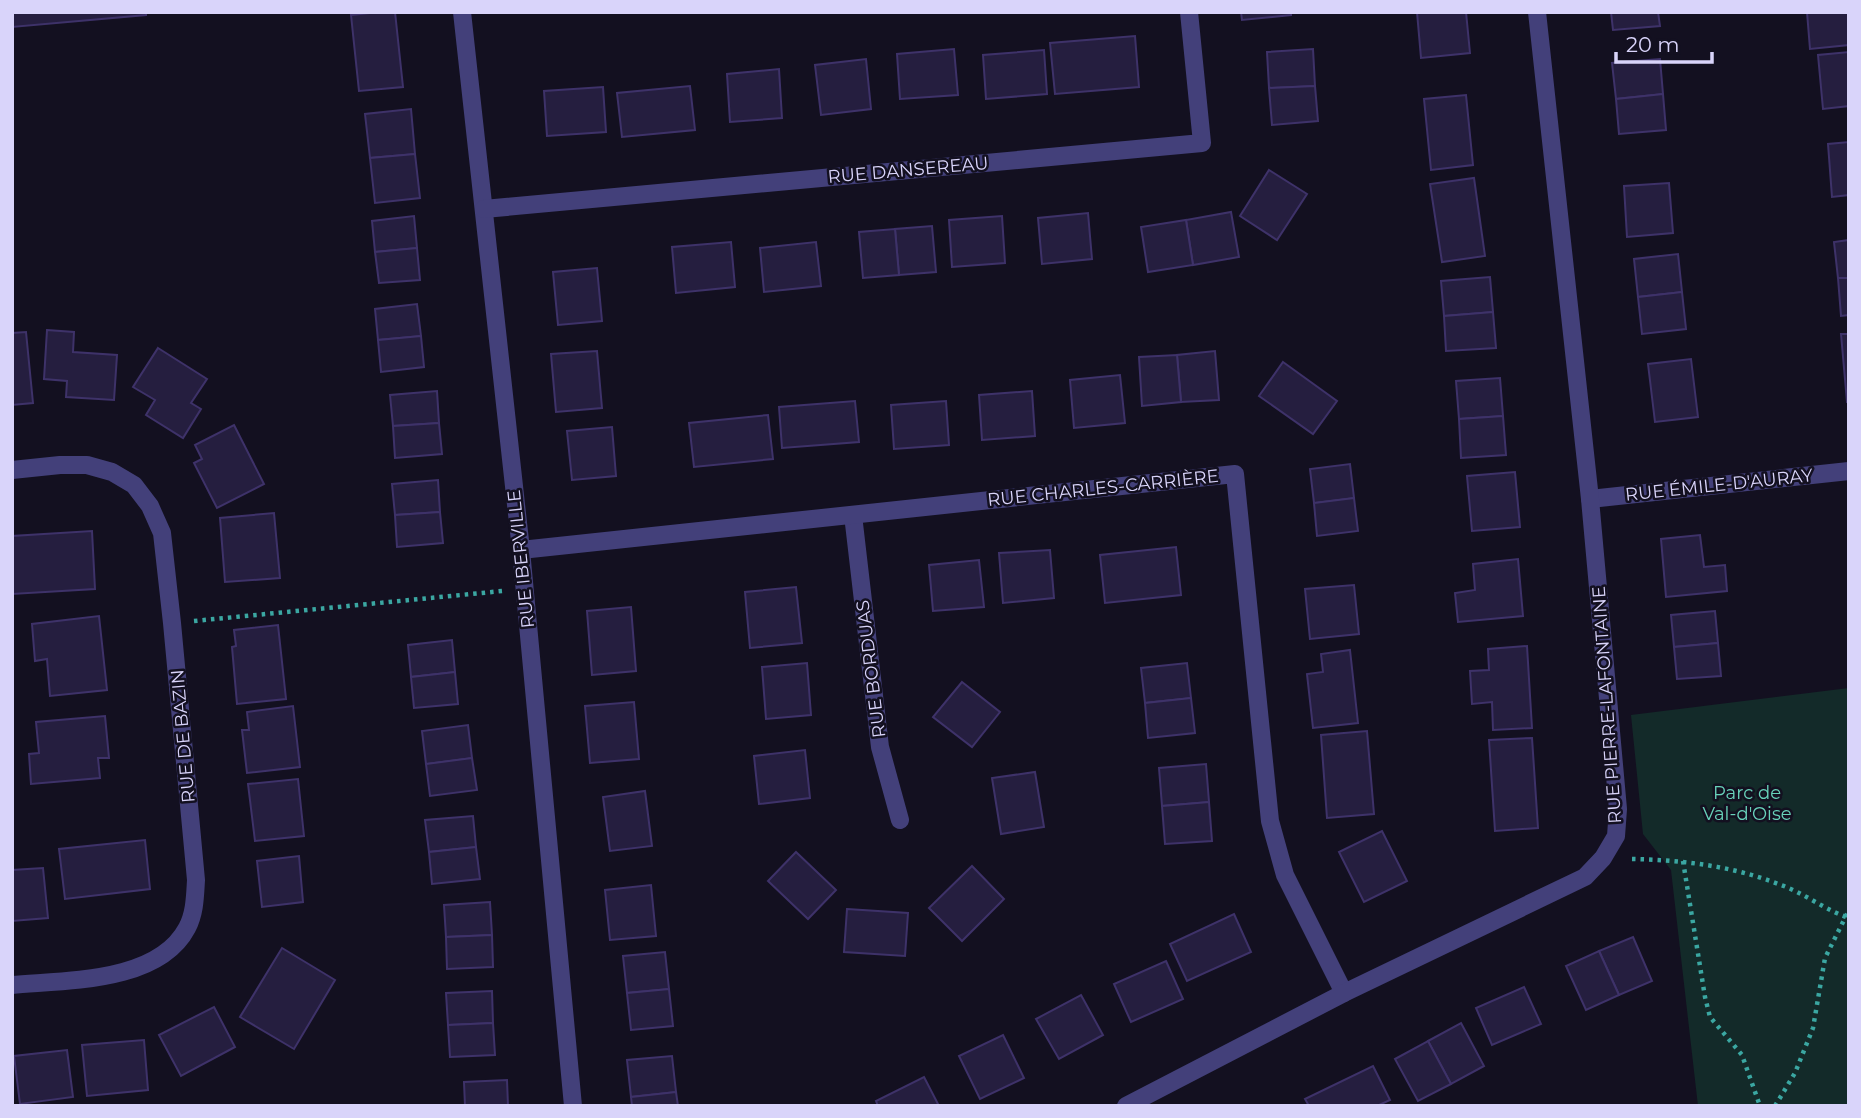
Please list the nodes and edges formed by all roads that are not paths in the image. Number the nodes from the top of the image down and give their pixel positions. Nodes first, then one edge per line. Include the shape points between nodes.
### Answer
1 (462, 12) edge
2 (1189, 12) edge
3 (1537, 12) edge
4 (484, 209) junction
5 (12, 470) edge
6 (1849, 471) edge
7 (1590, 499) junction
8 (853, 515) junction
9 (521, 550) junction
10 (900, 820) dead end
11 (12, 985) edge
12 (1344, 993) junction
13 (573, 1106) edge
14 (1126, 1106) edge

1 - 4 street, RUE IBERVILLE
2 - 4 street, RUE DANSEREAU via 1202,143
3 - 7 street, RUE PIERRE-LAFONTAINE
4 - 9 street, RUE IBERVILLE
5 - 11 street, RUE DE BAZIN via 87,465 134,485 150,506 162,533 196,880 195,906 187,929 170,949 149,963 121,973
6 - 7 street, RUE ÉMILE-D'AURAY
7 - 12 street, RUE PIERRE-LAFONTAINE via 1618,809 1616,836 1585,877
8 - 9 street, RUE CHARLES-CARRIÈRE
8 - 10 street, RUE BORDUAS via 880,747
8 - 12 street, RUE CHARLES-CARRIÈRE via 1236,474 1270,821 1284,875
9 - 13 street, RUE IBERVILLE
12 - 14 street, RUE PIERRE-LAFONTAINE

